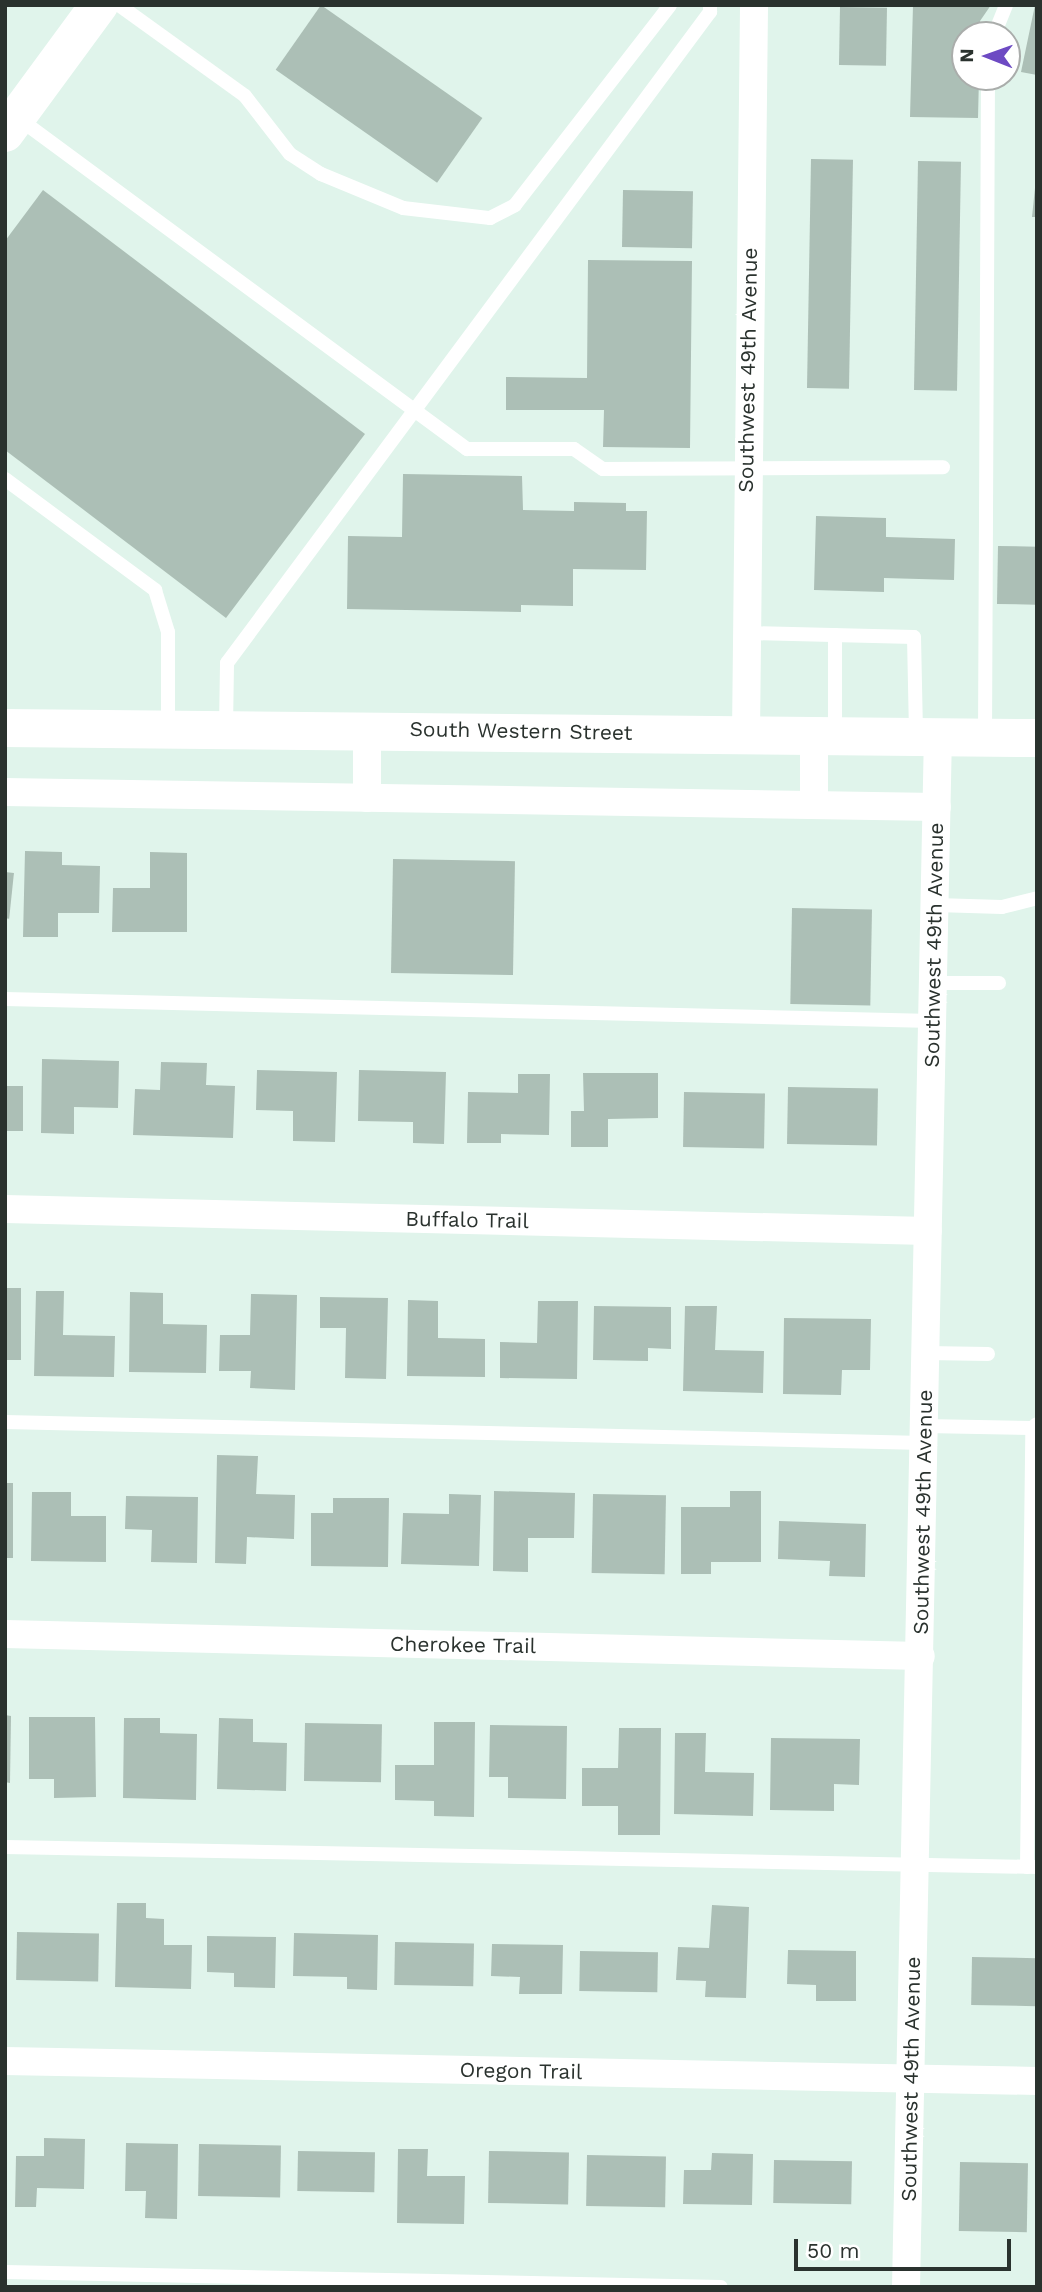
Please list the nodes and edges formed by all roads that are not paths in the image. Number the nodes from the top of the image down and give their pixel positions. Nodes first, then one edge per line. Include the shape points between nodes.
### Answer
1 (100, 5) edge
2 (120, 5) edge
3 (670, 5) edge
4 (710, 5) edge
5 (754, 5) edge
6 (988, 91) edge
7 (11, 125) edge
8 (414, 408) junction
9 (943, 467) dead end
10 (747, 468) junction
11 (5, 479) edge
12 (747, 633) junction
13 (835, 635) junction
14 (5, 728) edge
15 (168, 729) junction
16 (226, 729) junction
17 (367, 729) junction
18 (747, 734) junction
19 (825, 735) junction
20 (927, 736) junction
21 (985, 737) junction
22 (1037, 738) edge
23 (5, 792) edge
24 (367, 798) junction
25 (814, 803) junction
26 (937, 807) junction
27 (1037, 898) edge
28 (936, 905) junction
29 (934, 983) junction
30 (999, 983) dead end
31 (5, 999) edge
32 (933, 1021) junction
33 (5, 1209) edge
34 (928, 1231) junction
35 (926, 1353) junction
36 (988, 1354) dead end
37 (5, 1422) edge
38 (1034, 1426) edge
39 (924, 1435) junction
40 (5, 1634) edge
41 (920, 1656) junction
42 (5, 1847) edge
43 (916, 1865) junction
44 (1032, 1867) edge
45 (5, 2061) edge
46 (911, 2078) junction
47 (1037, 2081) edge
48 (5, 2272) edge
49 (721, 2287) edge
50 (906, 2287) edge

1 - 7 main road
2 - 3 lane via 245,96 290,154 321,174 403,208 489,218 515,205
4 - 8 lane
5 - 10 street, Southwest 49th Avenue
6 - 21 lane
7 - 8 lane
8 - 10 lane via 467,449 574,449 603,470
8 - 16 lane via 227,663
9 - 10 lane
10 - 12 street, Southwest 49th Avenue
11 - 15 lane via 155,590 168,632
12 - 13 lane
12 - 18 street, Southwest 49th Avenue
13 - 19 lane
13 - 20 lane via 914,637
14 - 15 main road, South Western Street
15 - 16 main road, South Western Street
16 - 17 main road, South Western Street
17 - 18 main road, South Western Street
17 - 24 street
18 - 19 main road, South Western Street
19 - 20 main road, South Western Street
19 - 25 street
20 - 21 main road, South Western Street
20 - 26 street, Southwest 49th Avenue
21 - 22 main road, South Western Street
23 - 24 street
24 - 25 street
25 - 26 street
26 - 28 street, Southwest 49th Avenue
27 - 28 lane via 1002,907
28 - 29 street, Southwest 49th Avenue
29 - 30 lane
29 - 32 street, Southwest 49th Avenue
31 - 32 lane
32 - 34 street, Southwest 49th Avenue
33 - 34 street, Buffalo Trail
34 - 35 street, Southwest 49th Avenue
35 - 36 lane
35 - 39 street, Southwest 49th Avenue
37 - 39 lane
38 - 39 lane
38 - 44 lane
39 - 41 street, Southwest 49th Avenue
40 - 41 street, Cherokee Trail
41 - 43 street, Southwest 49th Avenue
42 - 43 lane
43 - 44 lane
43 - 46 street, Southwest 49th Avenue
45 - 46 street, Oregon Trail
46 - 47 street, Oregon Trail
46 - 50 street, Southwest 49th Avenue
48 - 49 lane

